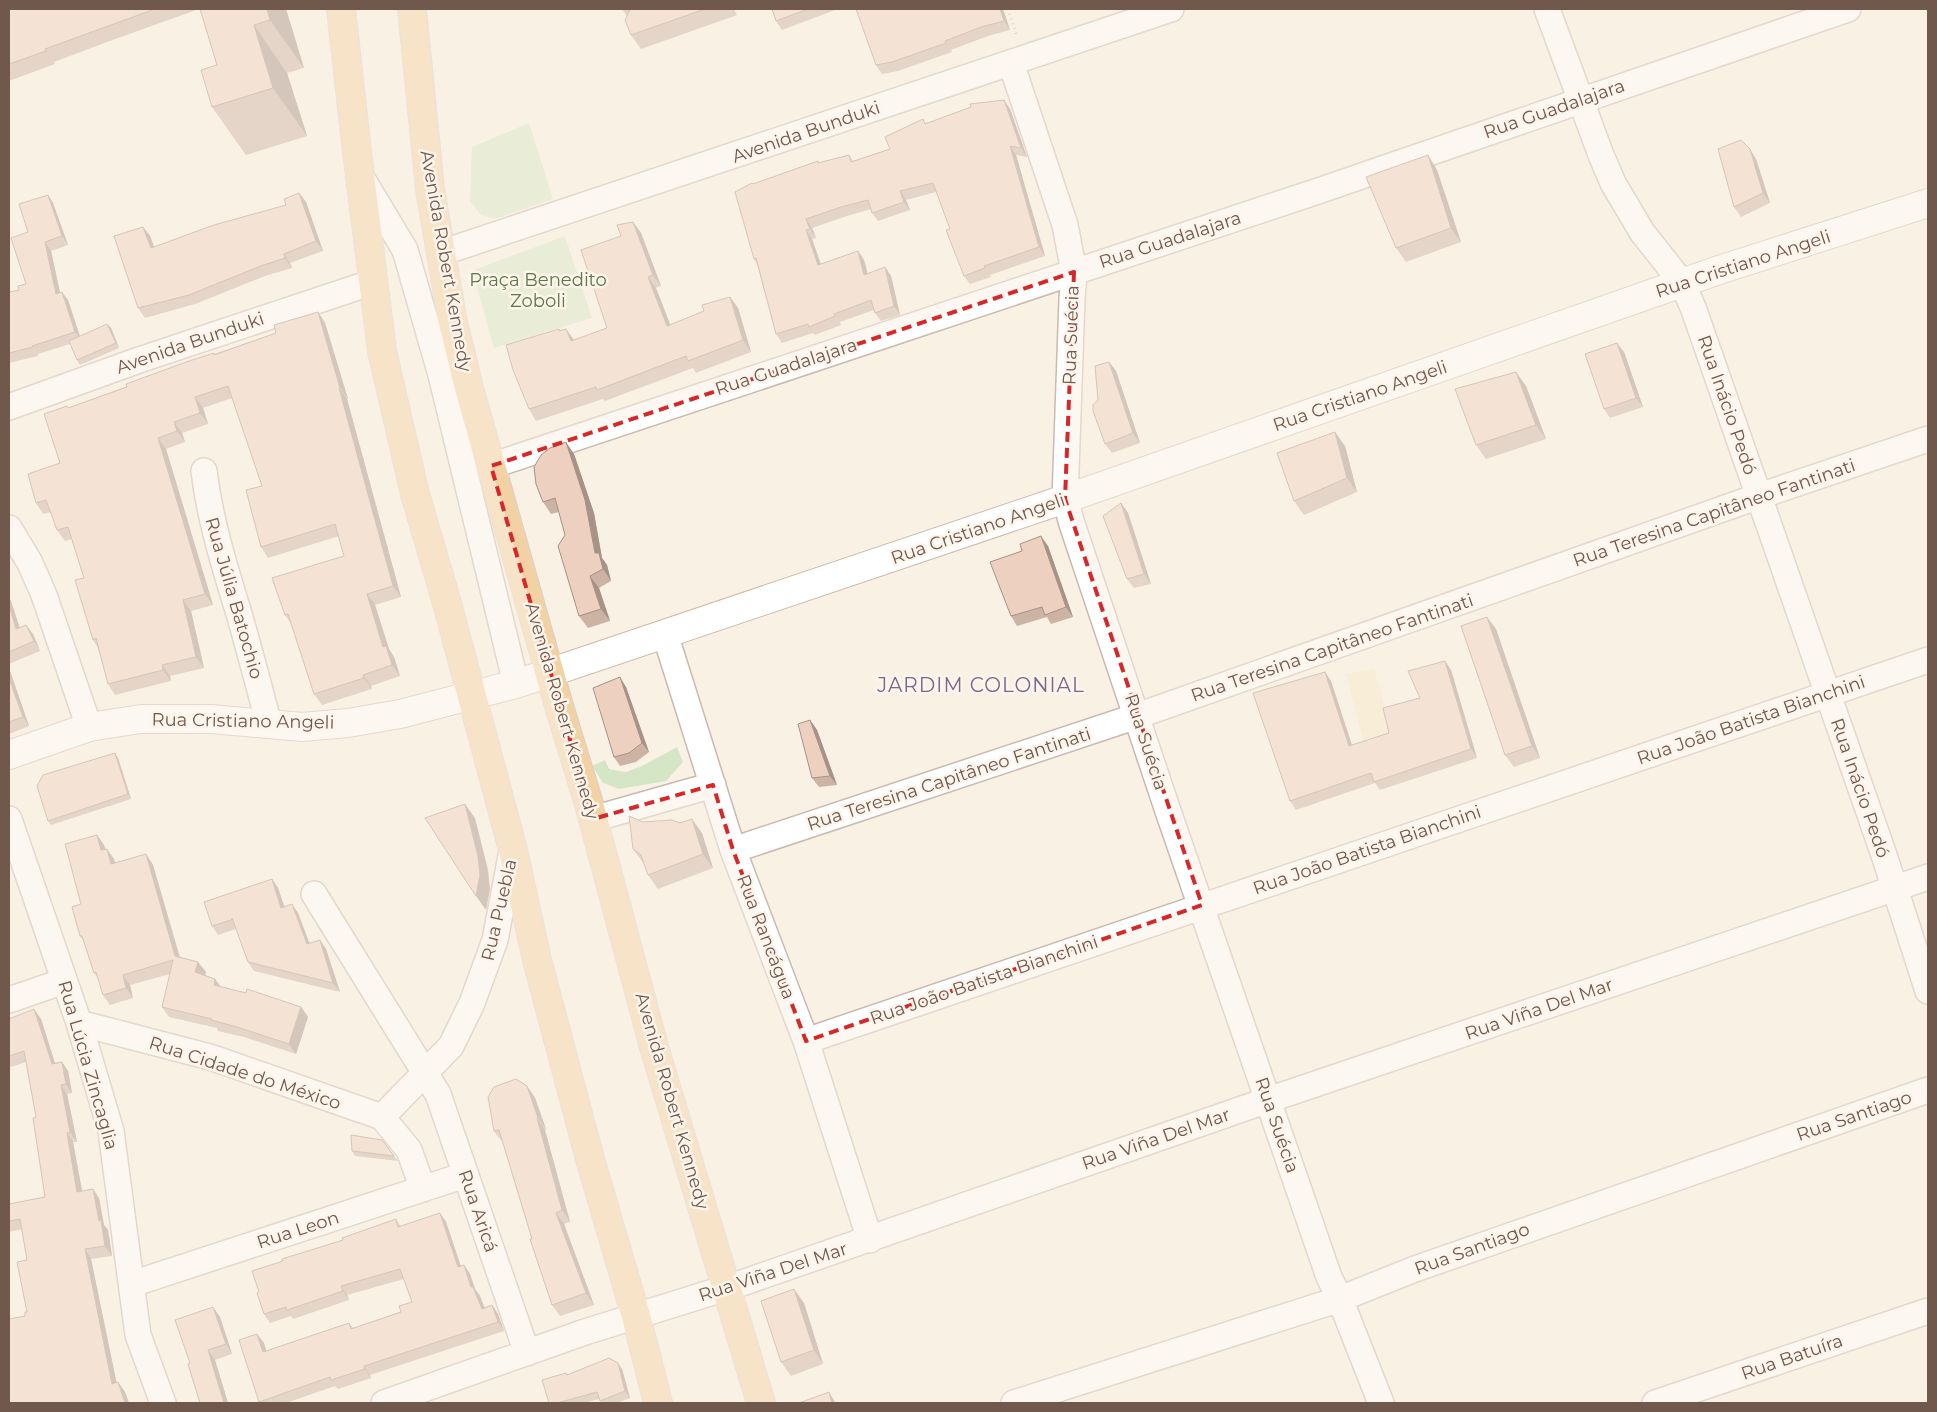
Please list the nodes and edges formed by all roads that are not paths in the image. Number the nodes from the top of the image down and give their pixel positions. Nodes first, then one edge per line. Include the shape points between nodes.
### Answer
1 (341, 9) edge
2 (412, 9) edge
3 (1171, 9) edge
4 (1547, 9) edge
5 (1848, 9) edge
6 (1018, 60) junction
7 (1580, 100) junction
8 (359, 172) junction
9 (1928, 203) edge
10 (441, 254) junction
11 (1074, 272) junction
12 (373, 282) junction
13 (1684, 284) junction
14 (9, 407) edge
15 (1928, 439) edge
16 (491, 466) junction
17 (204, 471) dead end
18 (1758, 497) junction
19 (1065, 499) junction
20 (9, 528) edge
21 (665, 634) junction
22 (1928, 660) edge
23 (550, 673) junction
24 (516, 684) junction
25 (472, 694) junction
26 (1827, 694) junction
27 (1137, 716) junction
28 (269, 725) junction
29 (89, 727) junction
30 (9, 755) edge
31 (713, 785) junction
32 (9, 819) edge
33 (593, 819) junction
34 (513, 850) junction
35 (733, 850) junction
36 (1928, 877) edge
37 (1894, 888) junction
38 (314, 894) dead end
39 (1202, 906) junction
40 (64, 980) junction
41 (1928, 991) edge
42 (9, 1000) edge
43 (79, 1023) junction
44 (806, 1041) junction
45 (425, 1072) junction
46 (1928, 1090) edge
47 (1268, 1100) junction
48 (382, 1117) junction
49 (465, 1175) junction
50 (423, 1188) junction
51 (870, 1240) junction
52 (132, 1284) junction
53 (728, 1288) junction
54 (1340, 1299) junction
55 (1928, 1311) edge
56 (636, 1316) junction
57 (527, 1353) junction
58 (163, 1403) edge
59 (384, 1403) edge
60 (658, 1403) edge
61 (761, 1403) edge
62 (1014, 1403) edge
63 (1381, 1403) edge
64 (1655, 1403) edge

1 - 8 main road, Avenida Robert Kennedy
2 - 10 main road, Avenida Robert Kennedy via 424,137
3 - 6 street, Avenida Bunduki
4 - 7 street, Rua Inácio Pedó
5 - 7 street, Rua Guadalajara
6 - 10 street, Avenida Bunduki
6 - 11 street, Rua Suécia via 1065,225
7 - 11 street, Rua Guadalajara
7 - 13 street, Rua Inácio Pedó via 1601,155 1627,208
8 - 12 main road, Avenida Robert Kennedy
8 - 24 street, Avenida Robert Kennedy via 405,250 441,375
9 - 13 street, Rua Cristiano Angeli
10 - 16 main road, Avenida Robert Kennedy via 452,318
11 - 16 street, Rua Guadalajara
11 - 19 street, Rua Suécia
12 - 14 street, Avenida Bunduki
12 - 25 main road, Avenida Robert Kennedy via 382,351 415,494
13 - 18 street, Rua Inácio Pedó
13 - 19 street, Rua Cristiano Angeli
15 - 18 street, Rua Teresina Capitâneo Fantinati
16 - 23 main road, Avenida Robert Kennedy
17 - 28 street, Rua Júlia Batochio via 218,545
18 - 26 street, Rua Inácio Pedó
18 - 27 street, Rua Teresina Capitâneo Fantinati
19 - 21 street, Rua Cristiano Angeli
19 - 27 street, Rua Suécia
20 - 29 street via 30,563 44,596
21 - 23 street, Rua Cristiano Angeli
21 - 31 street, Rua Rancágua
22 - 26 street, Rua João Batista Bianchini
23 - 24 street, Rua Cristiano Angeli
23 - 33 main road, Avenida Robert Kennedy
24 - 25 street, Rua Cristiano Angeli
25 - 28 street, Rua Cristiano Angeli via 400,714 348,724
25 - 34 main road, Avenida Robert Kennedy
26 - 37 street, Rua Inácio Pedó
26 - 39 street, Rua João Batista Bianchini
27 - 35 street, Rua Teresina Capitâneo Fantinati
27 - 39 street, Rua Suécia
28 - 29 street, Rua Cristiano Angeli via 211,719 141,719
29 - 30 street, Rua Cristiano Angeli
31 - 33 street
31 - 35 street, Rua Rancágua
32 - 40 street, Rua Lúcia Zincaglia
33 - 53 main road, Avenida Robert Kennedy via 654,1047
34 - 45 street, Rua Puebla via 495,940 472,1003 451,1046
34 - 56 main road, Avenida Robert Kennedy via 590,1159
35 - 44 street, Rua Rancágua
36 - 37 street, Rua Viña Del Mar
37 - 41 street, Rua Inácio Pedó
37 - 47 street, Rua Viña Del Mar
38 - 45 street, Rua Aricá
39 - 44 street, Rua João Batista Bianchini
39 - 47 street, Rua Suécia
40 - 42 street
40 - 43 street, Rua Lúcia Zincaglia
43 - 48 street, Rua Cidade do México via 210,1058
43 - 52 street, Rua Lúcia Zincaglia via 111,1131
44 - 51 street, Rua Rancágua
45 - 48 street
45 - 49 street, Rua Aricá via 442,1105
46 - 54 street, Rua Santiago via 1415,1269
47 - 51 street, Rua Viña Del Mar
47 - 54 street, Rua Suécia via 1329,1277
48 - 50 street via 409,1150
49 - 50 street, Rua Leon
49 - 57 street, Rua Aricá
50 - 52 street, Rua Leon
51 - 53 street, Rua Viña Del Mar
52 - 58 street, Rua Lúcia Zincaglia via 138,1335
53 - 56 street, Rua Viña Del Mar
53 - 61 main road, Avenida Robert Kennedy
54 - 62 street, Rua Santiago
54 - 63 street, Rua Suécia
55 - 64 street, Rua Batuíra
56 - 57 street, Rua Viña Del Mar
56 - 60 main road, Avenida Robert Kennedy
57 - 59 street, Rua Viña Del Mar

